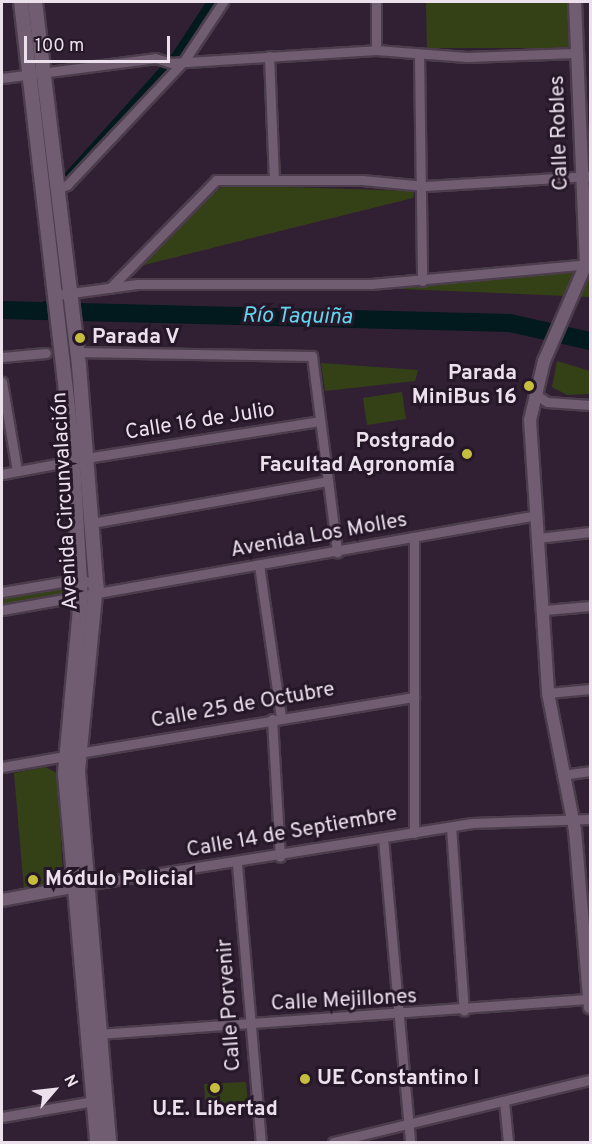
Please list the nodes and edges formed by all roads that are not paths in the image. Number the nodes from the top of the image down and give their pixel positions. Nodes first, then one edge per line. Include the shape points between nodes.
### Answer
1 (21, 2) edge
2 (35, 2) edge
3 (223, 2) edge
4 (376, 2) edge
5 (575, 2) edge
6 (376, 50) junction
7 (576, 52) junction
8 (419, 55) junction
9 (269, 56) junction
10 (184, 61) junction
11 (43, 69) junction
12 (28, 72) junction
13 (2, 78) edge
14 (586, 176) edge
15 (274, 180) junction
16 (425, 186) junction
17 (57, 189) junction
18 (588, 264) edge
19 (422, 281) junction
20 (110, 288) junction
21 (63, 299) junction
22 (67, 329) junction
23 (77, 352) junction
24 (46, 353) dead end
25 (2, 357) edge
26 (2, 382) edge
27 (535, 394) junction
28 (591, 405) edge
29 (319, 421) junction
30 (79, 460) junction
31 (17, 471) junction
32 (2, 474) edge
33 (327, 481) junction
34 (537, 515) junction
35 (92, 524) junction
36 (591, 532) edge
37 (414, 537) junction
38 (538, 538) junction
39 (337, 552) junction
40 (259, 565) junction
41 (80, 579) junction
42 (100, 589) junction
43 (2, 592) edge
44 (81, 597) junction
45 (591, 606) edge
46 (2, 610) edge
47 (545, 610) junction
48 (591, 689) edge
49 (548, 693) junction
50 (414, 697) junction
51 (276, 718) junction
52 (79, 753) junction
53 (65, 756) junction
54 (2, 767) edge
55 (591, 771) edge
56 (562, 775) junction
57 (591, 819) edge
58 (570, 821) junction
59 (451, 827) junction
60 (414, 833) junction
61 (383, 838) junction
62 (280, 857) junction
63 (237, 864) junction
64 (78, 886) junction
65 (2, 900) edge
66 (590, 999) edge
67 (591, 1007) edge
68 (464, 1011) junction
69 (395, 1017) junction
70 (249, 1023) junction
71 (99, 1034) junction
72 (591, 1080) edge
73 (94, 1101) junction
74 (504, 1101) junction
75 (2, 1117) edge
76 (409, 1126) junction
77 (97, 1143) edge
78 (109, 1143) edge
79 (261, 1143) edge
80 (333, 1143) edge
81 (410, 1143) edge
82 (508, 1143) edge

1 - 12 main road, Avenida Circunvalación
2 - 11 main road, Avenida Circunvalación
3 - 10 street
4 - 6 street
5 - 7 street, Calle Robles
6 - 8 street
6 - 9 street
7 - 8 street
7 - 14 street, Calle Robles
8 - 16 street
9 - 10 street
9 - 15 street
10 - 11 street via 155,58
10 - 17 street via 67,184
11 - 12 street
11 - 17 main road, Avenida Circunvalación
12 - 13 street
12 - 21 main road, Avenida Circunvalación
14 - 16 street
14 - 18 street, Calle Robles
15 - 16 street
15 - 20 street via 216,180
16 - 19 street
17 - 21 main road, Avenida Circunvalación
18 - 19 street
18 - 27 street via 544,360
19 - 20 street
20 - 21 street
21 - 22 main road, Avenida Circunvalación
22 - 23 main road, Avenida Circunvalación
22 - 30 main road, Avenida Circunvalación
23 - 29 street via 312,356
23 - 30 main road, Avenida Circunvalación
24 - 25 street
26 - 31 street
27 - 28 street via 547,402
27 - 34 street via 530,420
29 - 30 street, Calle 16 de Julio
29 - 33 street
30 - 31 street, Calle 16 de Julio
30 - 35 main road, Avenida Circunvalación
30 - 41 main road, Avenida Circunvalación
31 - 32 street, Calle 16 de Julio
33 - 35 street
33 - 39 street
34 - 37 street, Avenida Los Molles
34 - 38 street
35 - 42 main road, Avenida Circunvalación
36 - 38 street
37 - 39 street, Avenida Los Molles
37 - 50 street
38 - 47 street
39 - 40 street, Avenida Los Molles
40 - 42 street, Avenida Los Molles
40 - 51 street
41 - 42 street, Avenida Los Molles
41 - 43 street, Avenida Los Molles
41 - 44 main road, Avenida Circunvalación
42 - 44 street, Avenida Los Molles
42 - 52 main road, Avenida Circunvalación
44 - 46 street, Avenida Los Molles
44 - 53 main road, Avenida Circunvalación
45 - 47 street
47 - 49 street
48 - 49 street
49 - 56 street
50 - 51 street, Calle 25 de Octubre
50 - 60 street
51 - 52 street, Calle 25 de Octubre
51 - 62 street
52 - 64 main road, Avenida Circunvalación
53 - 54 street
53 - 64 main road, Avenida Circunvalación
55 - 56 street
56 - 58 street
57 - 58 street, Calle 14 de Septiembre
58 - 59 street, Calle 14 de Septiembre
58 - 66 street
59 - 60 street, Calle 14 de Septiembre
59 - 68 street
60 - 61 street, Calle 14 de Septiembre
61 - 62 street, Calle 14 de Septiembre
61 - 69 street
62 - 63 street, Calle 14 de Septiembre
63 - 64 street, Calle 14 de Septiembre
63 - 70 street, Calle Porvenir
64 - 65 street, Calle 14 de Septiembre
64 - 71 main road, Avenida Circunvalación
64 - 73 main road, Avenida Circunvalación
66 - 67 street
66 - 68 street, Calle Mejillones
68 - 69 street, Calle Mejillones
69 - 70 street, Calle Mejillones
69 - 76 street
70 - 71 street, Calle Mejillones
70 - 79 street, Calle Porvenir
71 - 78 main road, Avenida Circunvalación
72 - 74 street
73 - 75 street
73 - 77 main road, Avenida Circunvalación
74 - 76 street
74 - 82 street
76 - 80 street
76 - 81 street

